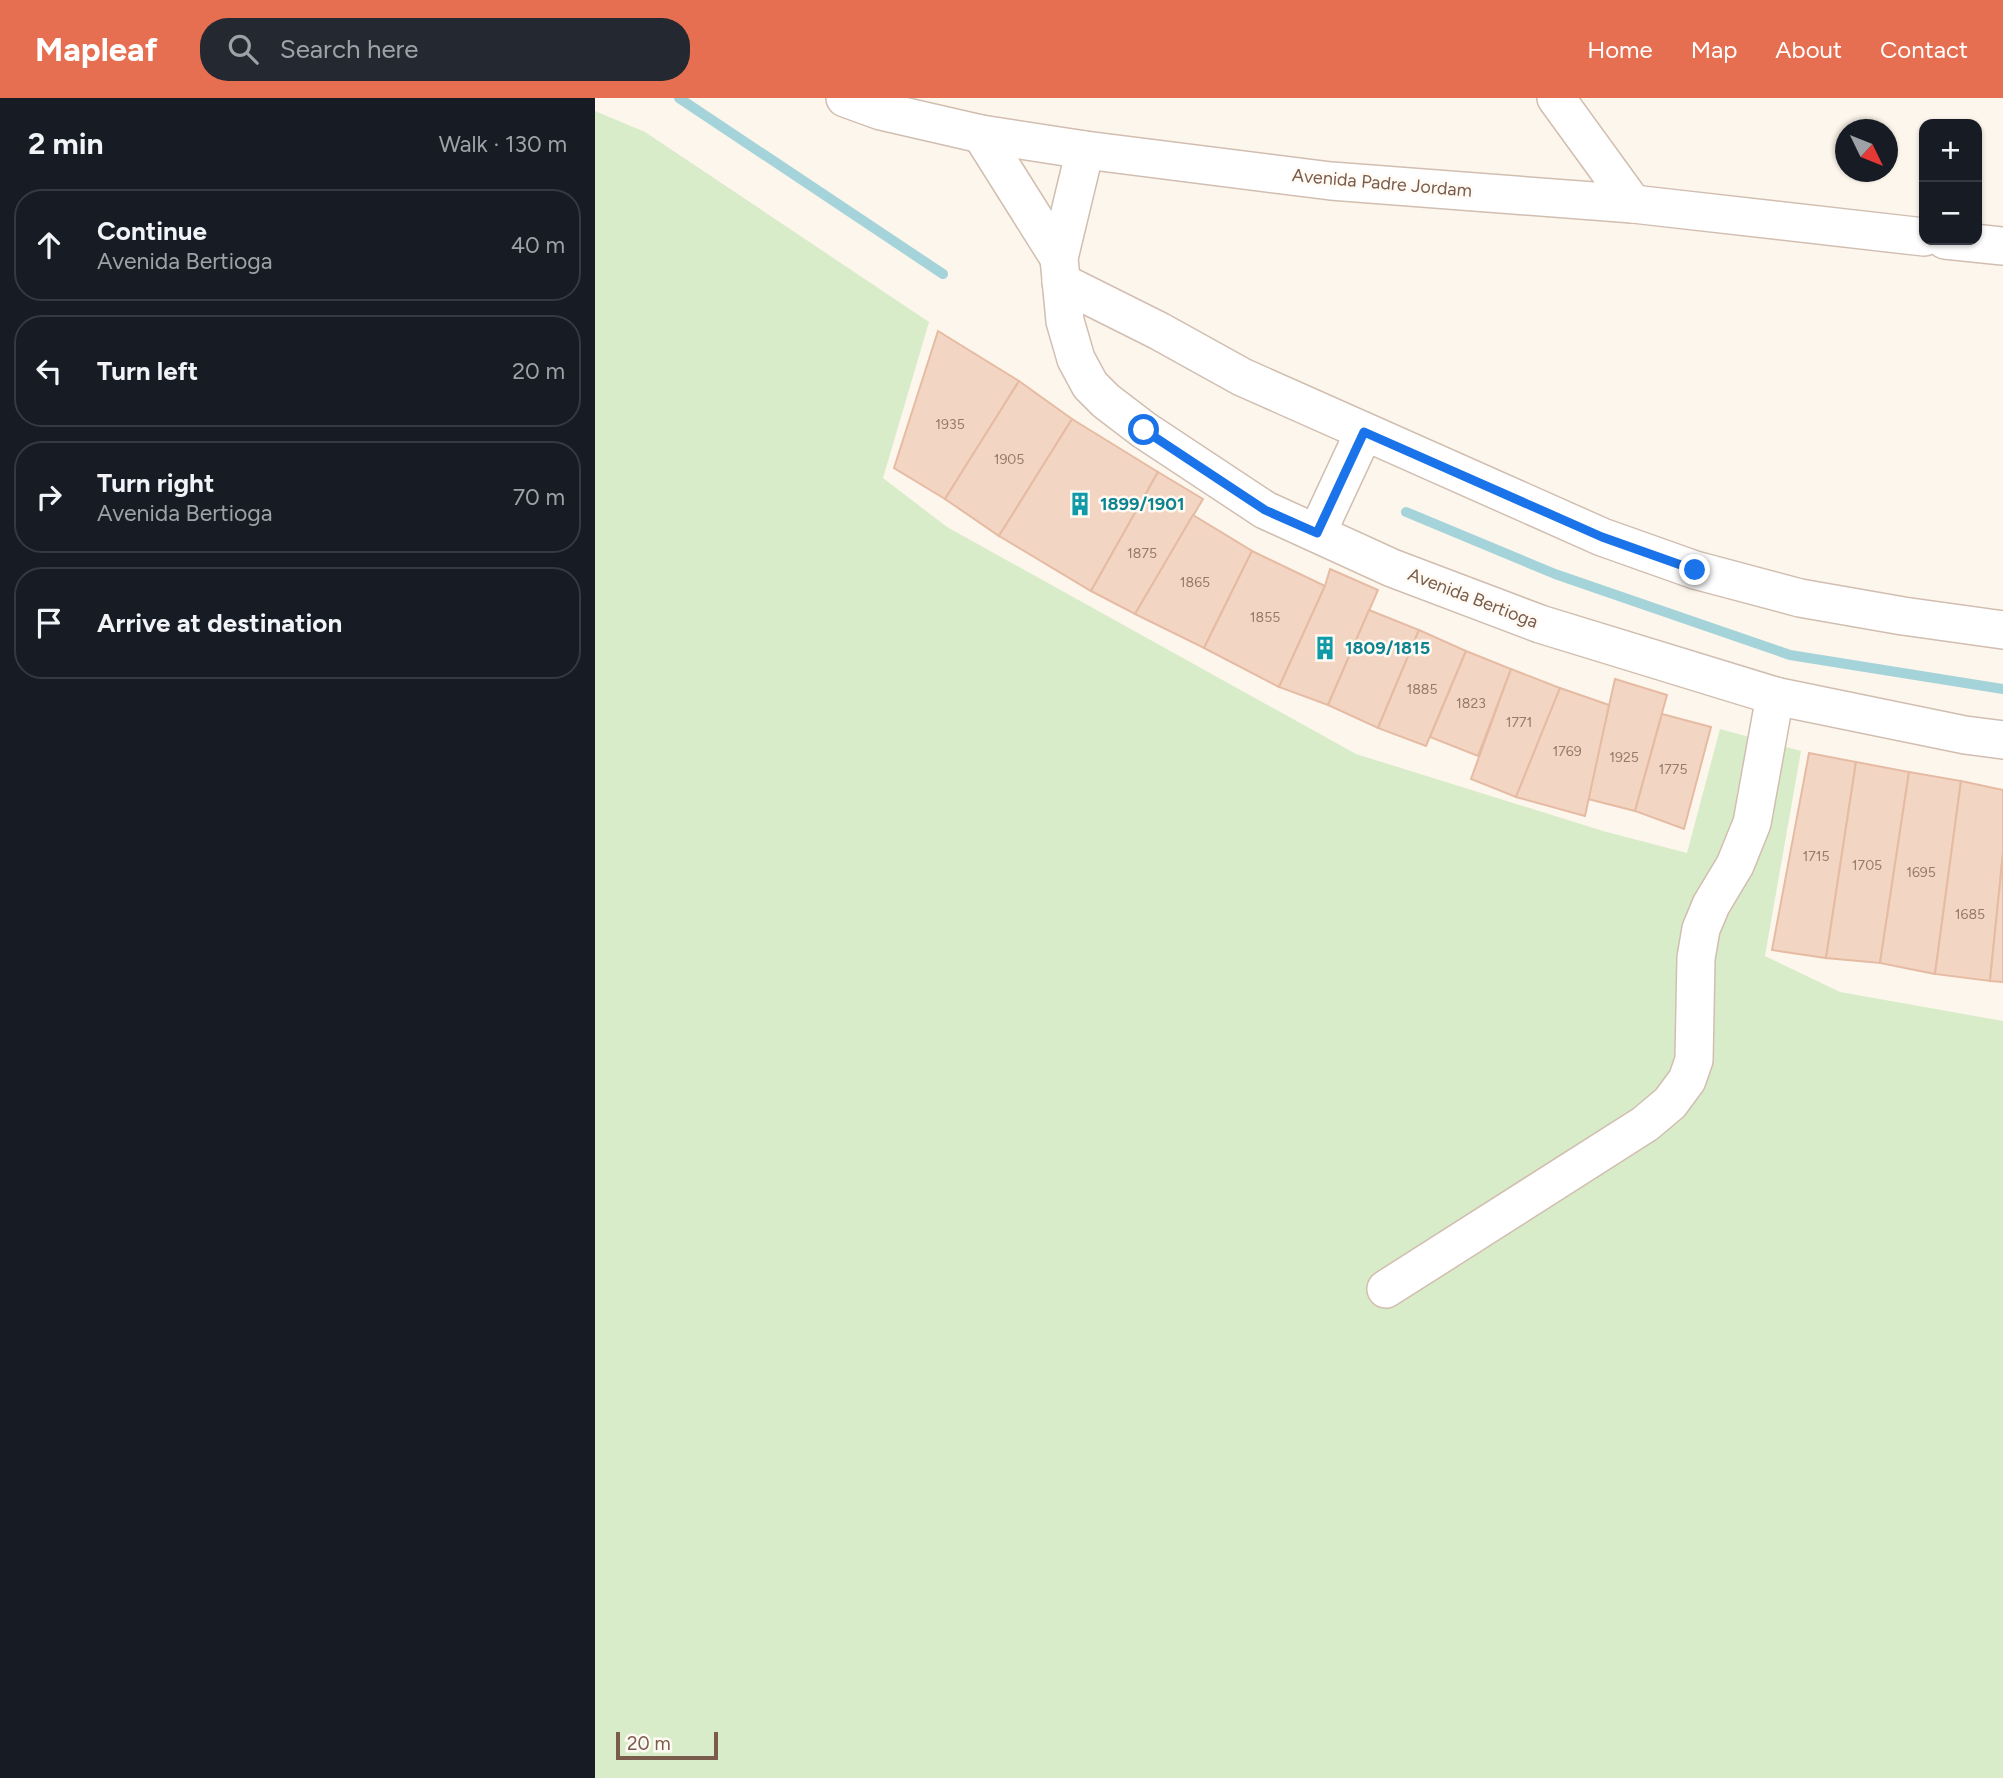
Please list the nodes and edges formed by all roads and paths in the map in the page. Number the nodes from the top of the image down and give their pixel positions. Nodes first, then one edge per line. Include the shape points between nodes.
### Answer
1 (845, 98) edge
2 (1556, 98) edge
3 (981, 134) junction
4 (1085, 150) junction
5 (1633, 204) junction
6 (1919, 236) edge
7 (1982, 244) edge
8 (2003, 246) edge
9 (1060, 270) junction
10 (1364, 432) junction
11 (1317, 533) junction
12 (2003, 629) edge
13 (1775, 696) junction
14 (2003, 740) edge
15 (1387, 1289) dead end

1 - 3 street, Avenida Padre Jordam
2 - 5 street
3 - 4 street, Avenida Padre Jordam
3 - 9 street
4 - 5 street, Avenida Padre Jordam via 1331,181
4 - 9 street, Avenida Bertioga
5 - 6 street, Avenida Padre Jordam
7 - 8 street
9 - 10 street via 1242,377
9 - 11 street, Avenida Bertioga via 1065,321 1090,386 1144,430 1265,510
10 - 11 street
10 - 12 street via 1602,537 1695,570 1800,598
11 - 13 street, Avenida Bertioga via 1392,568 1540,624
13 - 14 street, Avenida Bertioga
13 - 15 street via 1752,823 1701,929 1696,958 1695,1060 1687,1080 1670,1103 1645,1124

